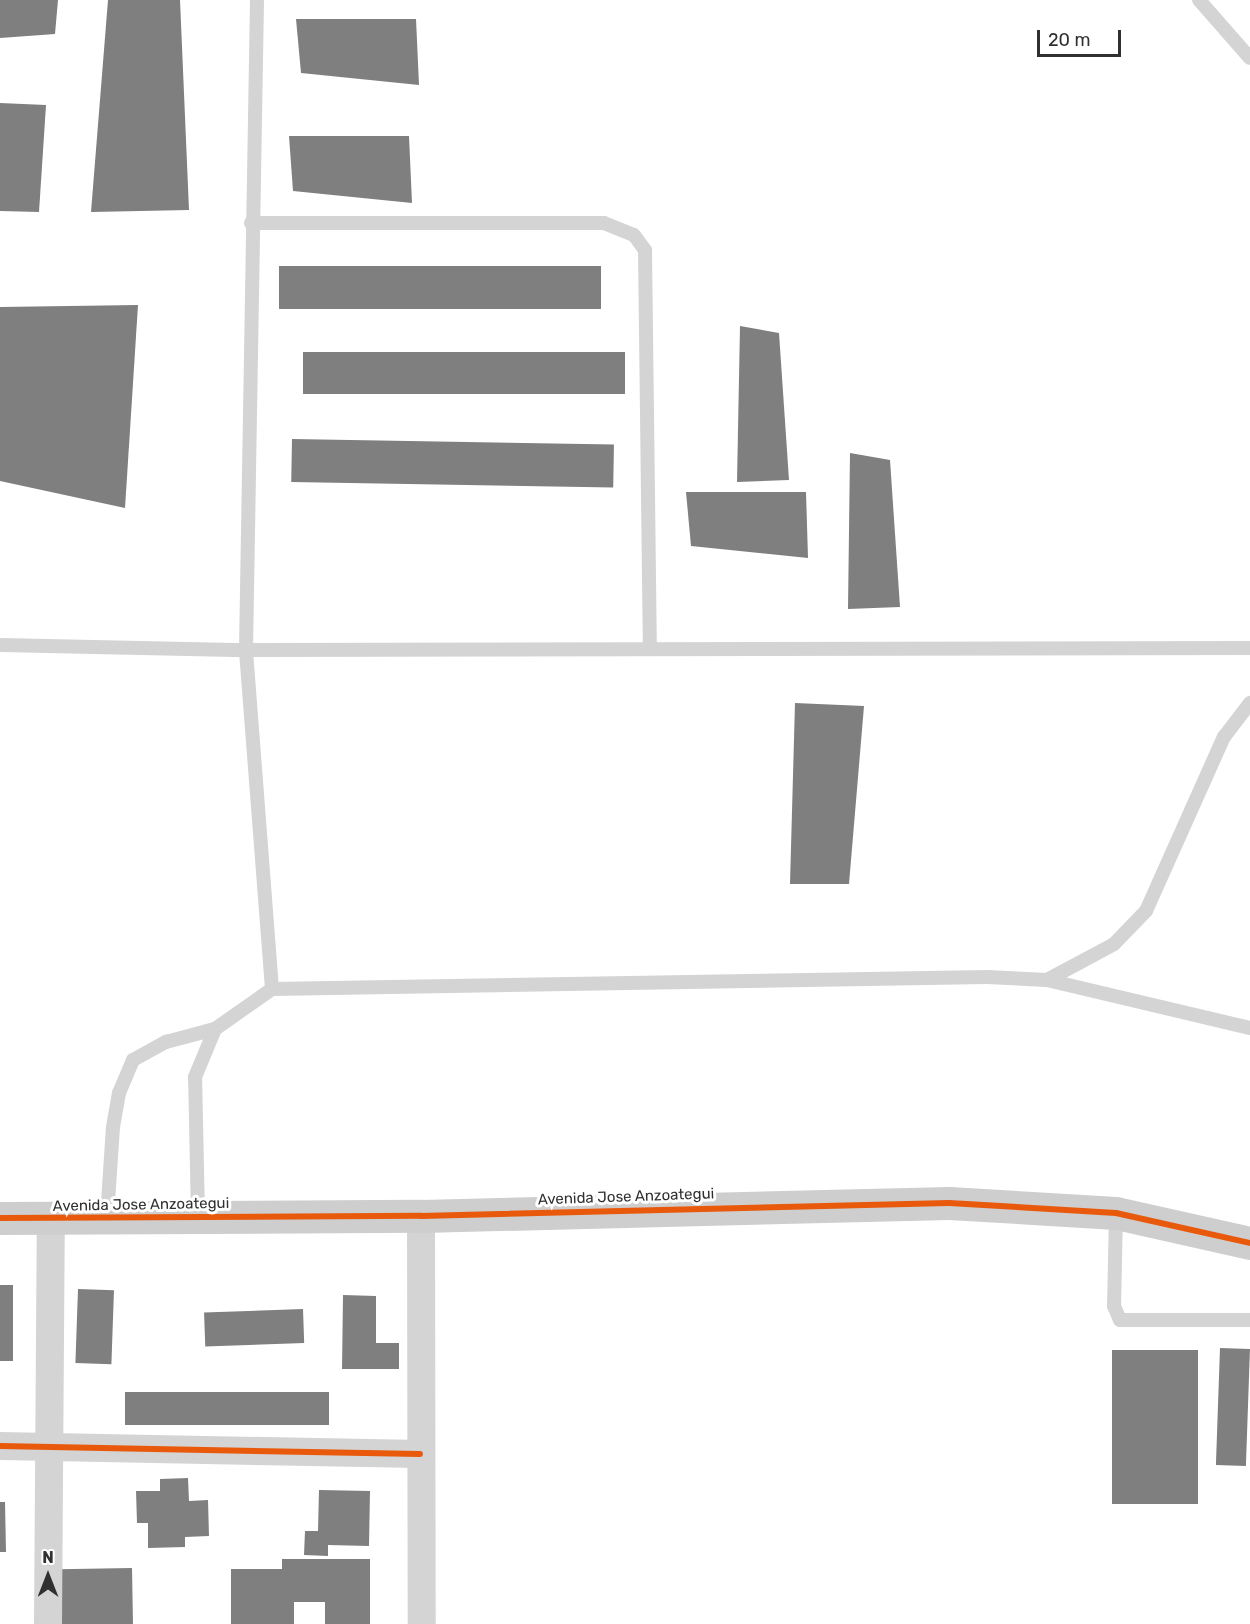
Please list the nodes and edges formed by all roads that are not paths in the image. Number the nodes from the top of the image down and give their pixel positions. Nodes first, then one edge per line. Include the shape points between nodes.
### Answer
1 (257, 0) edge
2 (1199, 0) edge
3 (1250, 58) edge
4 (251, 223) junction
5 (0, 645) edge
6 (1250, 648) edge
7 (650, 649) junction
8 (246, 650) junction
9 (1250, 703) edge
10 (1047, 980) junction
11 (272, 989) junction
12 (1250, 1028) edge
13 (215, 1029) junction
14 (1116, 1213) junction
15 (198, 1216) junction
16 (421, 1216) junction
17 (107, 1217) junction
18 (0, 1218) edge
19 (51, 1218) junction
20 (1250, 1243) edge
21 (1250, 1320) edge
22 (0, 1446) edge
23 (50, 1448) junction
24 (420, 1454) junction
25 (48, 1624) edge
26 (422, 1624) edge

1 - 4 lane
2 - 3 lane
4 - 7 lane via 604,223 634,236 645,250
4 - 8 lane
5 - 8 lane
6 - 7 lane
7 - 8 lane
8 - 11 lane
9 - 10 lane via 1224,737 1146,911 1114,944
10 - 11 lane via 987,976
10 - 12 lane
11 - 13 lane
13 - 15 lane via 195,1077
13 - 17 lane via 166,1042 133,1060 119,1093 113,1127
14 - 16 street, Avenida Jose Anzoategui via 1007,1204 859,1203
14 - 20 street, Avenida Jose Anzoategui
14 - 21 lane via 1114,1306 1120,1320
15 - 16 street, Avenida Jose Anzoategui
15 - 17 street, Avenida Jose Anzoategui
16 - 24 street
17 - 19 street, Avenida Jose Anzoategui
18 - 19 street, Avenida Jose Anzoategui
19 - 23 street
22 - 23 street
23 - 24 street
23 - 25 street
24 - 26 street

